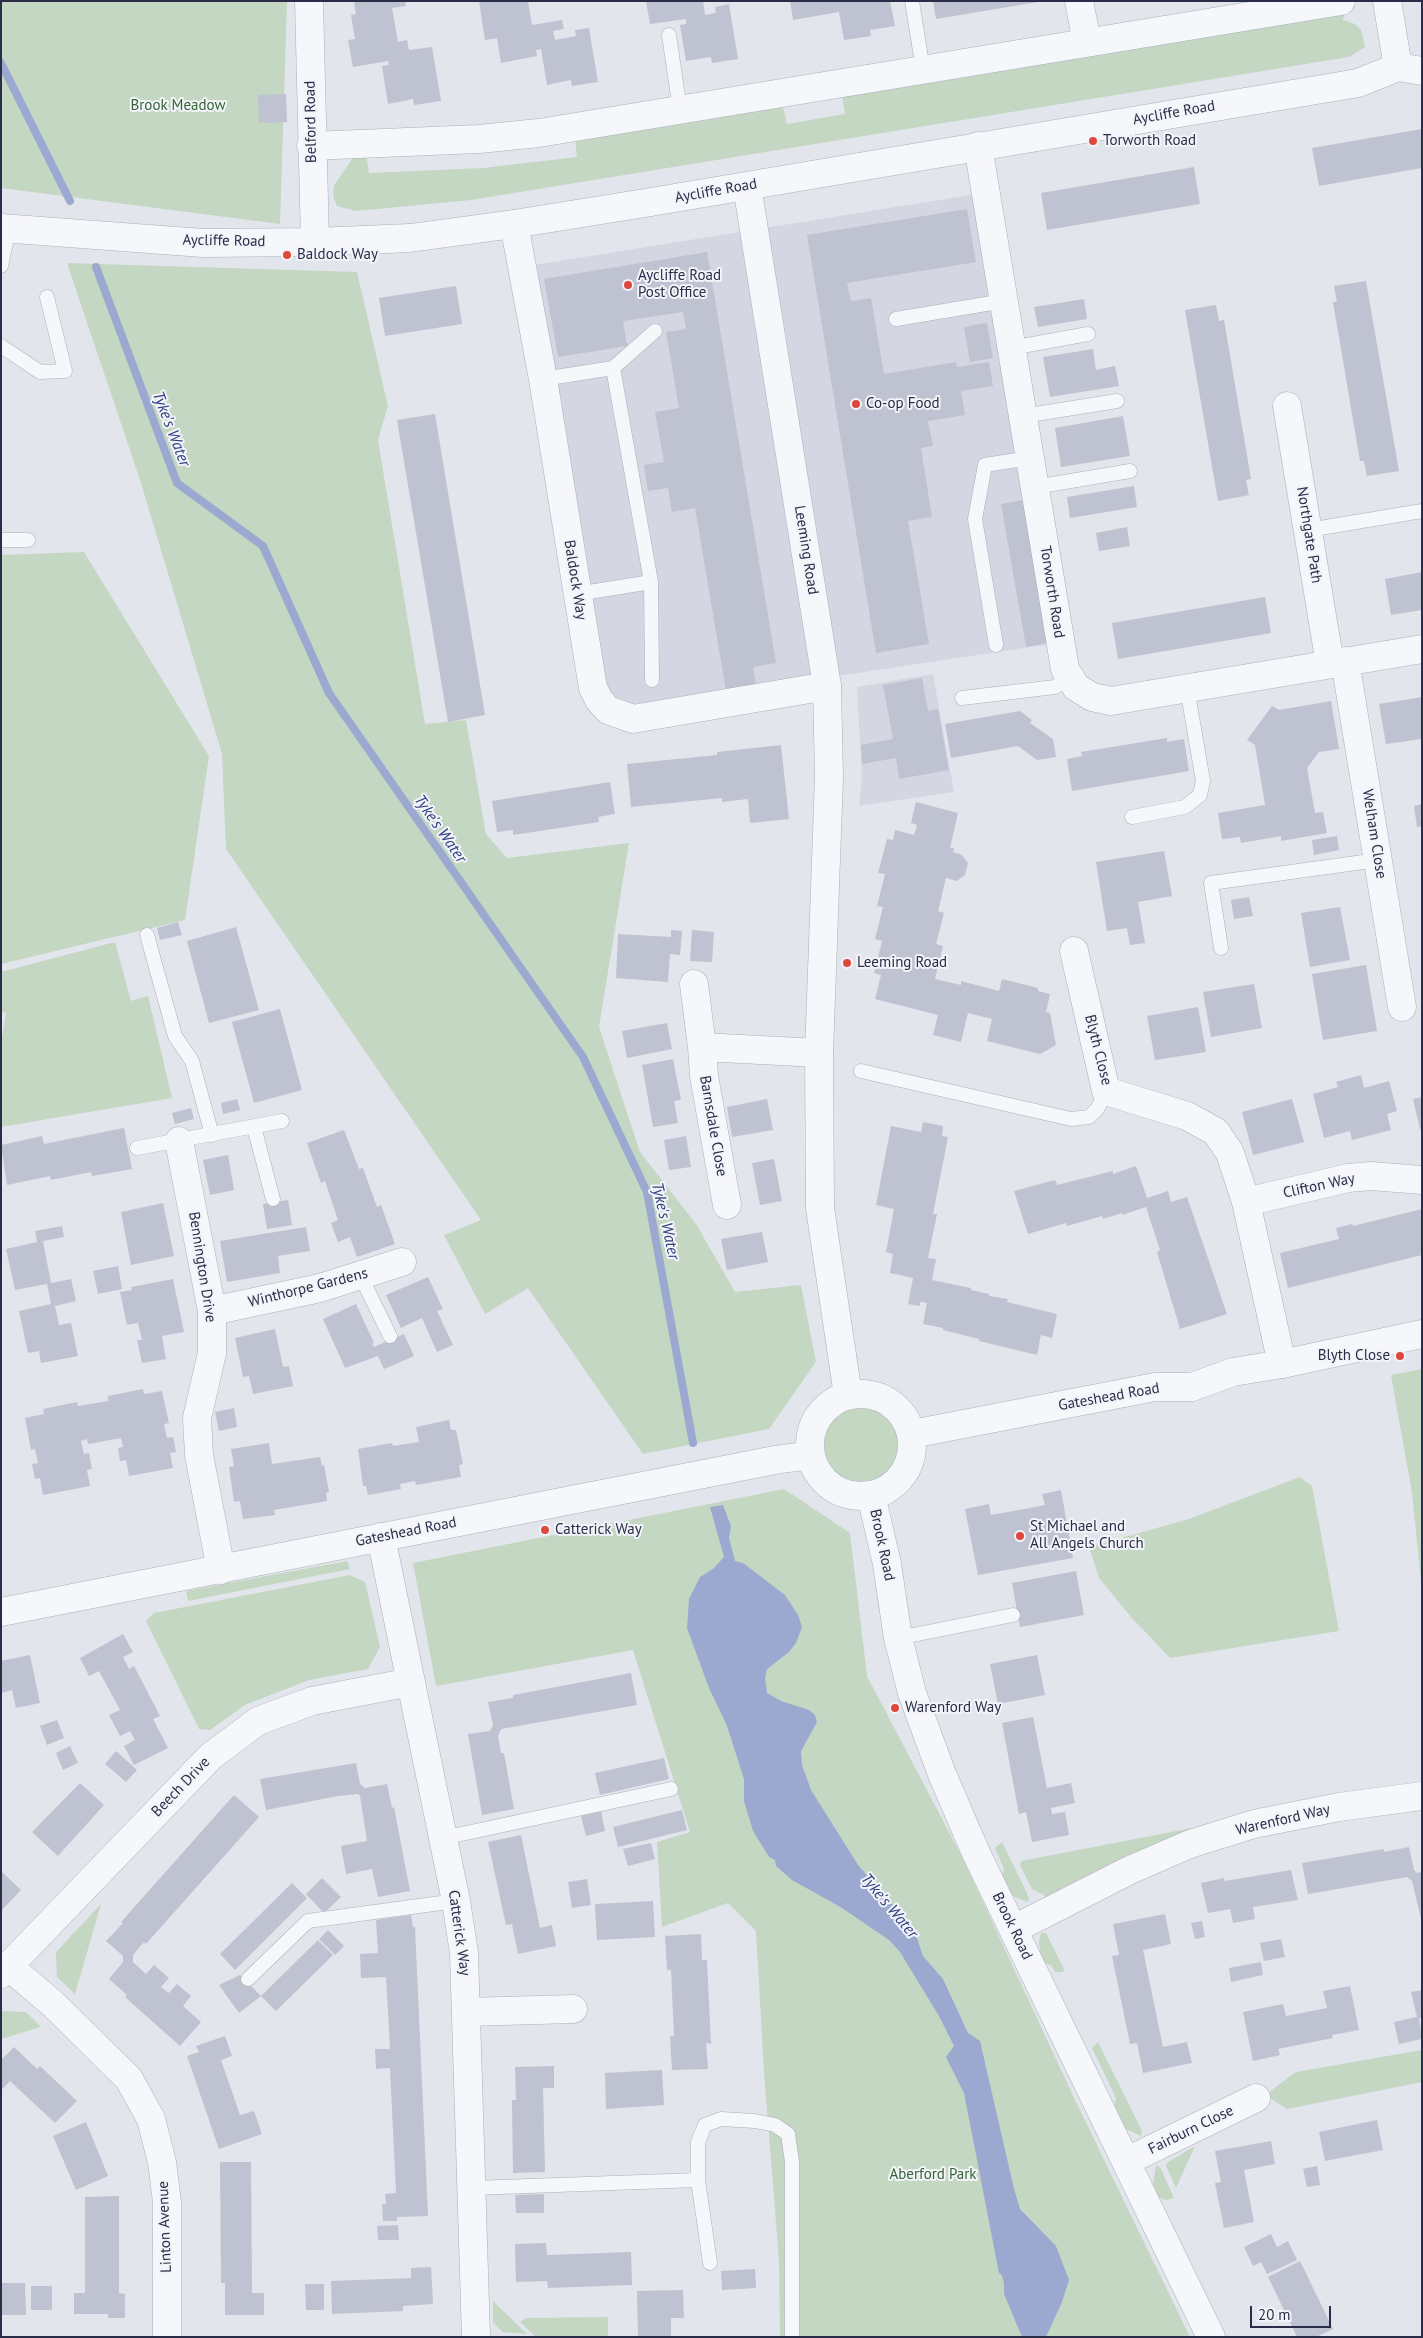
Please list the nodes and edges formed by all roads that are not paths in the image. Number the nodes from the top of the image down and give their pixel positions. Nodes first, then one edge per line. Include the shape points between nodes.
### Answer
1 (309, 1) edge
2 (912, 1) edge
3 (1080, 1) edge
4 (1341, 1) edge
5 (1387, 1) edge
6 (669, 35) dead end
7 (1087, 42) junction
8 (1410, 69) edge
9 (923, 70) junction
10 (680, 110) junction
11 (312, 146) junction
12 (978, 146) junction
13 (748, 186) junction
14 (514, 224) junction
15 (5, 228) edge
16 (315, 242) junction
17 (1, 266) edge
18 (47, 297) dead end
19 (1004, 301) junction
20 (896, 320) dead end
21 (655, 331) dead end
22 (1088, 334) dead end
23 (1, 346) edge
24 (1011, 348) junction
25 (613, 368) junction
26 (542, 379) junction
27 (1118, 401) dead end
28 (1286, 406) dead end
29 (1023, 416) junction
30 (1030, 458) junction
31 (1130, 471) dead end
32 (1035, 487) junction
33 (1422, 512) edge
34 (1308, 530) junction
35 (1, 540) edge
36 (28, 540) dead end
37 (651, 582) junction
38 (577, 594) junction
39 (996, 645) dead end
40 (1422, 649) edge
41 (1338, 663) junction
42 (1070, 676) junction
43 (652, 680) dead end
44 (827, 686) junction
45 (1187, 688) junction
46 (962, 698) dead end
47 (1132, 817) dead end
48 (1378, 860) junction
49 (147, 935) dead end
50 (1221, 948) dead end
51 (1074, 951) dead end
52 (694, 984) dead end
53 (1402, 1007) dead end
54 (702, 1047) junction
55 (819, 1053) junction
56 (861, 1071) dead end
57 (1106, 1092) junction
58 (282, 1121) dead end
59 (254, 1127) junction
60 (212, 1135) junction
61 (179, 1141) junction
62 (137, 1148) dead end
63 (1422, 1180) edge
64 (273, 1199) dead end
65 (1246, 1202) junction
66 (727, 1205) dead end
67 (402, 1262) dead end
68 (360, 1275) junction
69 (212, 1311) junction
70 (1422, 1334) edge
71 (390, 1336) dead end
72 (1282, 1364) junction
73 (848, 1395) junction
74 (912, 1434) junction
75 (811, 1455) junction
76 (871, 1495) junction
77 (381, 1537) junction
78 (221, 1570) junction
79 (1, 1612) edge
80 (1013, 1615) dead end
81 (898, 1638) junction
82 (411, 1682) junction
83 (671, 1789) dead end
84 (1422, 1796) edge
85 (443, 1838) junction
86 (456, 1901) junction
87 (1014, 1929) junction
88 (5, 1970) edge
89 (248, 1979) dead end
90 (573, 2009) dead end
91 (467, 2012) junction
92 (1256, 2098) dead end
93 (1127, 2161) junction
94 (698, 2180) junction
95 (472, 2188) junction
96 (710, 2263) dead end
97 (167, 2337) edge
98 (476, 2337) edge
99 (792, 2337) edge
100 (1211, 2337) edge

1 - 11 street, Belford Road
2 - 9 lane
3 - 7 street
4 - 7 street
5 - 8 street
6 - 10 lane
7 - 9 street
8 - 12 street, Aycliffe Road via 1358,83
9 - 10 street
10 - 11 street via 502,137
11 - 16 street, Belford Road
12 - 13 street, Aycliffe Road
12 - 19 street, Torworth Road
13 - 14 street, Aycliffe Road
13 - 44 street, Leeming Road
14 - 16 street, Aycliffe Road via 410,238
14 - 26 street, Baldock Way
15 - 16 street, Aycliffe Road via 203,243
15 - 17 lane
18 - 23 lane via 66,371 40,372
19 - 20 lane
19 - 24 street, Torworth Road
21 - 25 lane
22 - 24 lane
24 - 29 street, Torworth Road
25 - 26 lane
25 - 37 lane
26 - 38 street, Baldock Way
27 - 29 lane
28 - 34 street, Northgate Path
29 - 30 street, Torworth Road
30 - 32 street, Torworth Road
30 - 39 lane via 985,465 975,519
31 - 32 lane
32 - 42 street, Torworth Road via 1064,662
33 - 34 lane
34 - 41 street, Northgate Path
35 - 36 lane
37 - 38 lane
37 - 43 lane
38 - 44 street, Baldock Way via 592,688 608,710 619,715 633,719
40 - 41 street, Torworth Road
41 - 45 street, Torworth Road
41 - 48 street, Welham Close
42 - 45 street, Torworth Road via 1076,687 1092,697 1111,701
42 - 46 lane via 1055,687
44 - 55 street, Leeming Road via 829,777
45 - 47 lane via 1204,781 1200,795 1184,807
48 - 50 lane via 1211,883
48 - 53 street, Welham Close
49 - 60 lane via 175,1036 192,1061
51 - 57 street, Blyth Close
52 - 54 street, Barnsdale Close
54 - 55 street
54 - 66 street, Barnsdale Close via 704,1076
55 - 73 street, Leeming Road via 820,1208
56 - 57 lane via 1071,1119 1089,1117
57 - 65 street, Blyth Close via 1187,1116 1216,1132 1230,1153
58 - 59 lane
59 - 60 lane
59 - 64 lane
60 - 61 lane
61 - 62 lane
61 - 69 street, Bennington Drive
63 - 65 street, Clifton Way via 1370,1176 1348,1178
65 - 72 street, Blyth Close
67 - 68 street, Winthorpe Gardens
68 - 69 street, Winthorpe Gardens via 320,1288
68 - 71 lane
69 - 78 street, Bennington Drive via 212,1353 197,1418 199,1455
70 - 72 street, Gateshead Road
72 - 74 street, Gateshead Road via 1233,1372 1192,1387 1155,1387
73 - 74 street via 881,1397 900,1412
73 - 75 street via 834,1402 818,1418 810,1440
74 - 76 street via 910,1461 904,1473 884,1491
75 - 76 street via 817,1470 840,1491
75 - 77 street, Gateshead Road
76 - 81 street, Brook Road via 887,1564
77 - 78 street, Gateshead Road
77 - 82 street, Catterick Way
78 - 79 street, Gateshead Road
80 - 81 lane
81 - 87 street, Brook Road via 912,1693 932,1750 976,1853
82 - 85 street, Catterick Way
82 - 88 street, Beech Drive via 312,1701 258,1721 210,1757
83 - 85 lane
84 - 87 street, Warenford Way via 1339,1807 1254,1824 1190,1844 1130,1870
85 - 86 street, Catterick Way
86 - 89 lane via 308,1921
86 - 91 street, Catterick Way via 464,1953
87 - 93 street, Brook Road
88 - 97 street, Linton Avenue via 53,2004 129,2079 151,2119 162,2162 167,2202
90 - 91 street
91 - 95 street, Catterick Way
92 - 93 street, Fairburn Close
93 - 100 street, Brook Road
94 - 95 lane
94 - 96 lane
94 - 99 lane via 698,2142 705,2125 721,2119 755,2121 775,2125 788,2134 792,2162
95 - 98 street, Catterick Way

